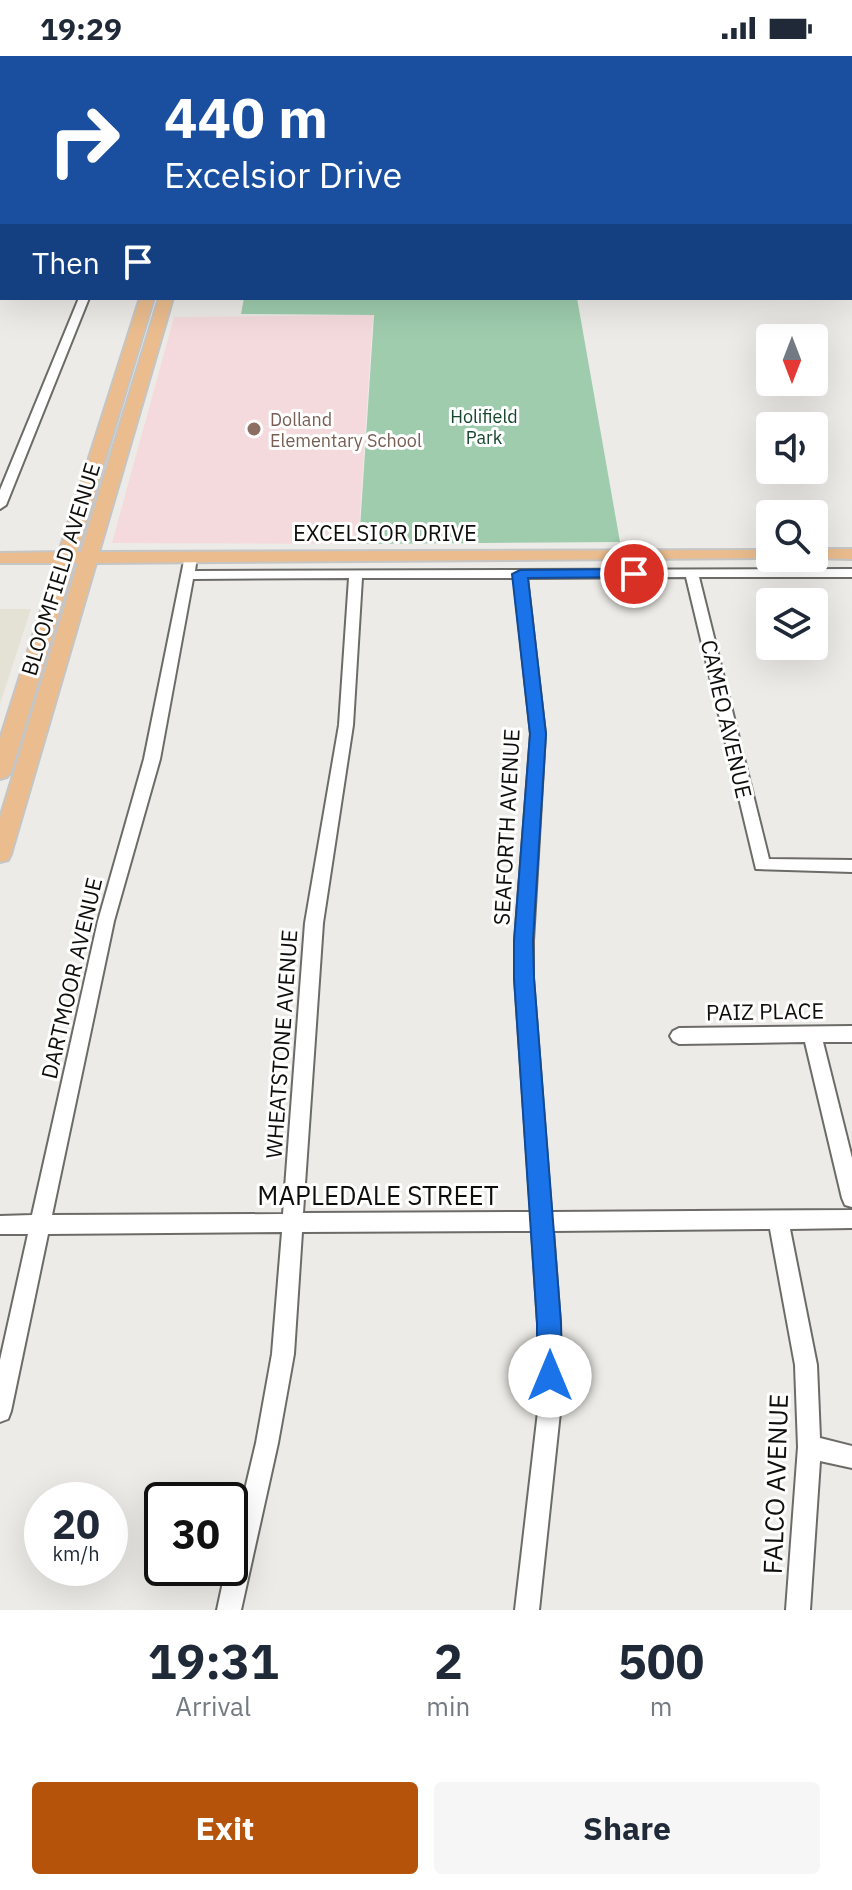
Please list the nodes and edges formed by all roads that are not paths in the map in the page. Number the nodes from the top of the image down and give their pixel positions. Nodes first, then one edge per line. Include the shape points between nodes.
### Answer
1 (83, 300) edge
2 (146, 300) edge
3 (165, 300) edge
4 (1, 505) edge
5 (828, 554) edge
6 (852, 554) edge
7 (756, 555) edge
8 (69, 557) junction
9 (90, 557) junction
10 (0, 558) edge
11 (189, 566) junction
12 (852, 573) edge
13 (356, 574) junction
14 (520, 574) junction
15 (692, 574) junction
16 (0, 772) edge
17 (0, 854) edge
18 (852, 866) edge
19 (812, 1034) junction
20 (852, 1034) edge
21 (679, 1036) dead end
22 (852, 1198) edge
23 (778, 1219) junction
24 (852, 1219) edge
25 (542, 1222) junction
26 (293, 1223) junction
27 (42, 1224) junction
28 (0, 1225) edge
29 (0, 1411) edge
30 (809, 1447) junction
31 (852, 1457) edge
32 (229, 1610) edge
33 (527, 1610) edge
34 (798, 1610) edge

1 - 4 street
2 - 8 main road, BLOOMFIELD AVENUE
3 - 9 main road, BLOOMFIELD AVENUE
5 - 6 main road
7 - 11 main road, EXCELSIOR DRIVE
8 - 9 main road, EXCELSIOR DRIVE
8 - 10 main road, EXCELSIOR DRIVE
8 - 16 main road, BLOOMFIELD AVENUE
9 - 11 main road, EXCELSIOR DRIVE
9 - 17 main road, BLOOMFIELD AVENUE
11 - 13 street, EXCELSIOR DRIVE
11 - 27 street, DARTMOOR AVENUE via 152,759 106,921
12 - 15 street, EXCELSIOR DRIVE
13 - 14 street, EXCELSIOR DRIVE
13 - 26 street, WHEATSTONE AVENUE via 346,725 314,923
14 - 15 street, EXCELSIOR DRIVE
14 - 25 street, SEAFORTH AVENUE via 538,734 524,941
15 - 18 street, CAMEO AVENUE via 762,865
19 - 20 street, PAIZ PLACE
19 - 21 street, PAIZ PLACE
19 - 22 street
23 - 24 street, MAPLEDALE STREET
23 - 25 street, MAPLEDALE STREET
23 - 30 street, FALCO AVENUE via 806,1365
25 - 26 street, MAPLEDALE STREET
25 - 33 street, SEAFORTH AVENUE via 550,1403
26 - 27 street, MAPLEDALE STREET
26 - 32 street, WHEATSTONE AVENUE via 280,1369
27 - 28 street, MAPLEDALE STREET
27 - 29 street, DARTMOOR AVENUE
30 - 31 street
30 - 34 street, FALCO AVENUE

